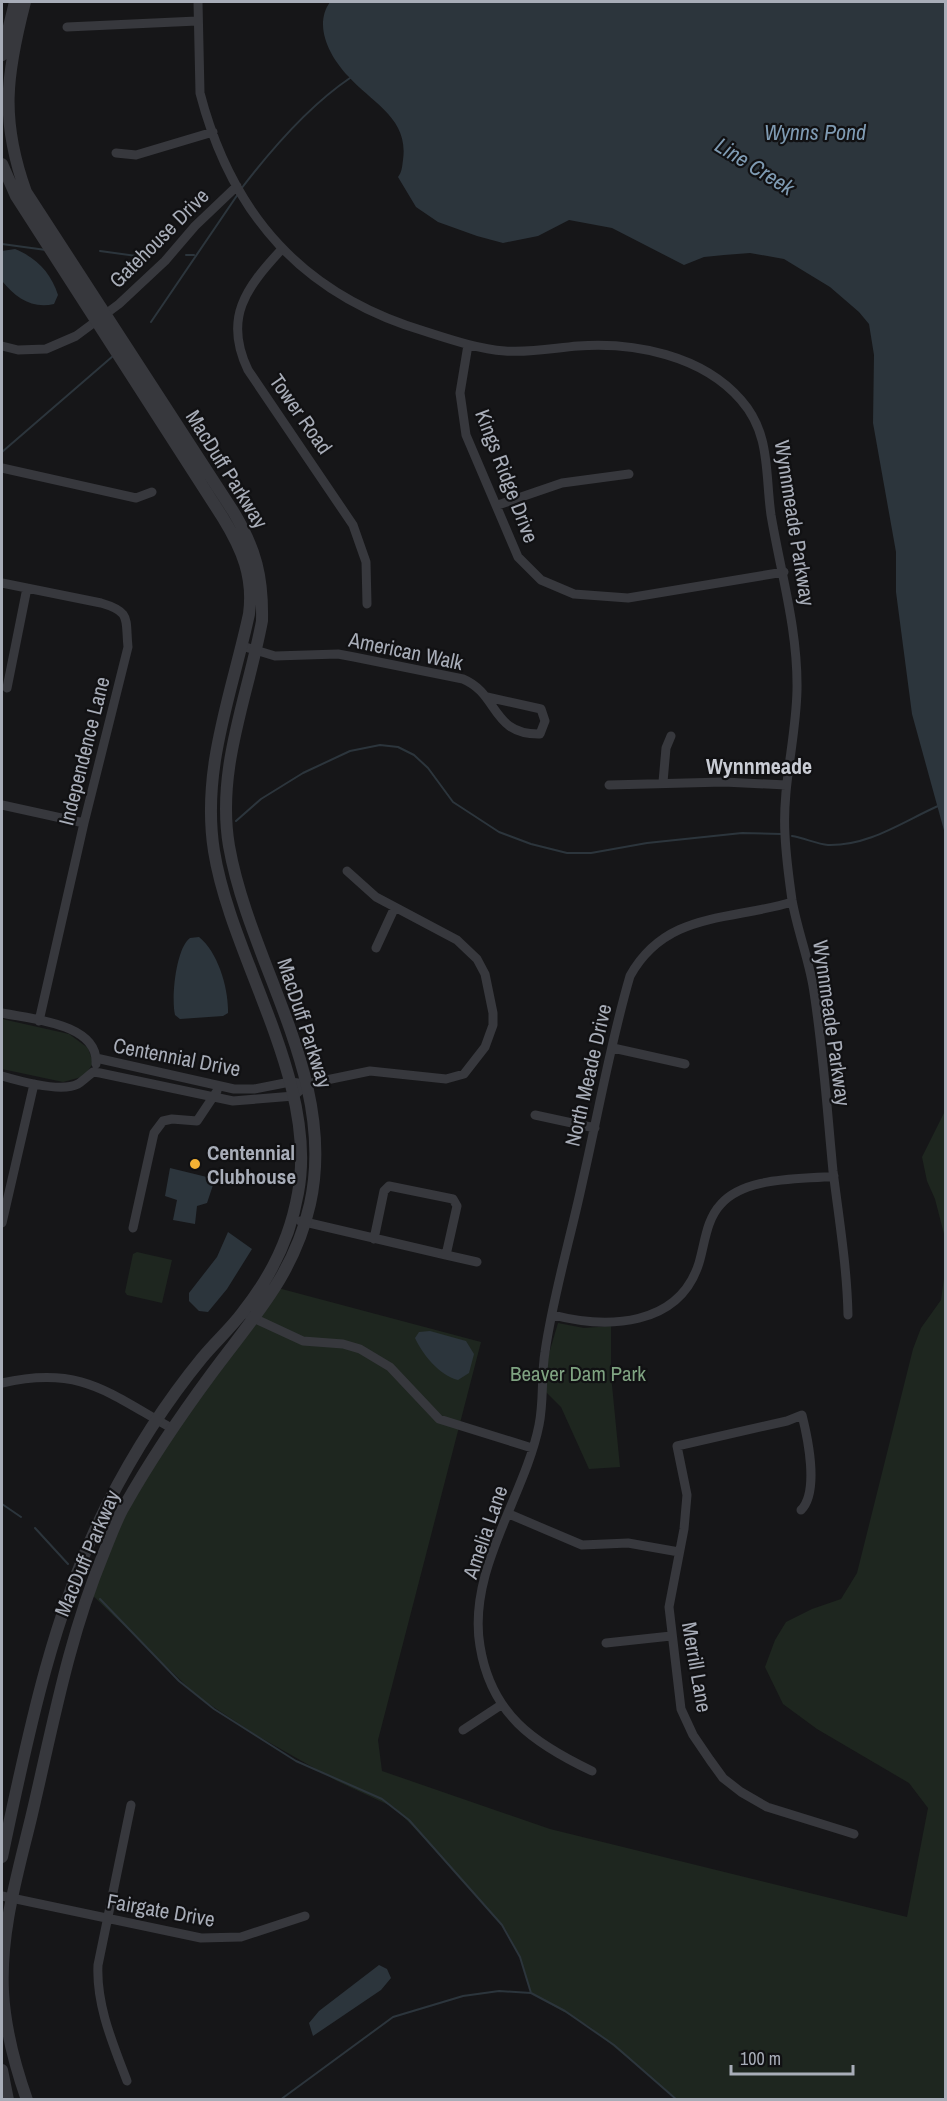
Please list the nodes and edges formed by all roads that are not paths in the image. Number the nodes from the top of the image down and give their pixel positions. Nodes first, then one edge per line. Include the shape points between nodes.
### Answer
1 (15, 2) edge
2 (25, 2) edge
3 (198, 2) edge
4 (197, 21) junction
5 (67, 27) dead end
6 (8, 34) edge
7 (2, 55) edge
8 (213, 132) junction
9 (116, 153) dead end
10 (2, 164) edge
11 (237, 186) junction
12 (281, 250) junction
13 (100, 316) junction
14 (468, 345) junction
15 (2, 346) edge
16 (2, 468) edge
17 (629, 474) dead end
18 (152, 492) dead end
19 (498, 505) junction
20 (784, 572) junction
21 (2, 583) edge
22 (27, 588) junction
23 (367, 604) dead end
24 (242, 646) junction
25 (256, 651) junction
26 (7, 688) dead end
27 (487, 697) junction
28 (671, 736) dead end
29 (663, 782) junction
30 (609, 785) dead end
31 (786, 785) junction
32 (2, 805) edge
33 (84, 823) junction
34 (347, 871) dead end
35 (792, 902) junction
36 (394, 909) junction
37 (376, 948) dead end
38 (2, 1013) edge
39 (39, 1021) junction
40 (613, 1048) junction
41 (96, 1059) junction
42 (685, 1064) dead end
43 (93, 1072) junction
44 (2, 1076) edge
45 (290, 1082) junction
46 (34, 1084) junction
47 (307, 1084) junction
48 (219, 1086) junction
49 (216, 1096) junction
50 (294, 1096) junction
51 (535, 1115) dead end
52 (595, 1128) junction
53 (834, 1176) junction
54 (4, 1197) edge
55 (292, 1218) junction
56 (305, 1222) junction
57 (2, 1223) edge
58 (133, 1228) dead end
59 (374, 1239) junction
60 (446, 1255) junction
61 (477, 1262) dead end
62 (242, 1314) junction
63 (553, 1316) junction
64 (848, 1316) dead end
65 (254, 1318) junction
66 (543, 1365) joint
67 (2, 1383) edge
68 (158, 1421) junction
69 (173, 1429) junction
70 (532, 1448) junction
71 (801, 1510) dead end
72 (509, 1514) junction
73 (679, 1552) junction
74 (671, 1636) junction
75 (606, 1643) dead end
76 (501, 1705) junction
77 (463, 1730) dead end
78 (592, 1771) dead end
79 (131, 1805) dead end
80 (854, 1834) dead end
81 (2, 1857) edge
82 (6, 1897) edge
83 (305, 1916) dead end
84 (107, 1919) junction
85 (2, 2070) edge
86 (127, 2081) dead end
87 (8, 2100) edge
88 (27, 2100) edge

1 - 6 street, MacDuff Parkway
2 - 6 street, MacDuff Parkway
3 - 4 street, Wynnmeade Parkway
4 - 5 street
4 - 8 street, Wynnmeade Parkway via 200,93
6 - 7 street, MacDuff Parkway
6 - 13 street, MacDuff Parkway via 3,127 8,150 26,192
8 - 9 street via 136,155
8 - 11 street, Wynnmeade Parkway
10 - 13 street, MacDuff Parkway via 16,196
11 - 12 street, Wynnmeade Parkway via 258,223
11 - 13 street, Gatehouse Drive via 165,261 119,304
12 - 14 street, Wynnmeade Parkway via 343,296 375,314
12 - 23 street, Tower Road via 244,299 236,324 239,348 248,370 353,525 366,562
13 - 15 street, Gatehouse Drive via 69,340 46,350
13 - 24 street, MacDuff Parkway via 239,544 247,563 251,600
13 - 25 street, MacDuff Parkway via 250,539 262,598
14 - 19 street, Kings Ridge Drive via 460,393 463,421
14 - 20 street, Wynnmeade Parkway via 504,351 627,346 670,357 714,377 743,402 760,430
16 - 18 street via 136,498
17 - 19 street via 562,483
19 - 20 street, Kings Ridge Drive via 526,567 563,591 610,598 650,596
20 - 31 street, Wynnmeade Parkway via 796,650 797,687
21 - 22 street, Independence Lane
22 - 26 street
22 - 33 street, Independence Lane via 116,607 128,620 128,647
24 - 25 street, American Walk
24 - 45 street, MacDuff Parkway via 213,767 210,820 218,871
25 - 27 street, American Walk via 295,658 338,654 354,657 463,679
25 - 47 street, MacDuff Parkway via 228,765 226,818 237,880
27 - 27 street, American Walk via 503,723 540,734 545,721 541,709
28 - 29 street
29 - 30 street
29 - 31 street
31 - 35 street, Wynnmeade Parkway via 785,835
32 - 33 street
33 - 39 street, Independence Lane
34 - 36 street
35 - 40 street, North Meade Drive via 677,929 660,939 638,961 630,976
35 - 53 street, Wynnmeade Parkway via 814,993
36 - 37 street
36 - 47 street via 457,940 481,965 493,1013 485,1047 464,1074 446,1079 370,1071
38 - 39 street, Centennial Drive
39 - 41 street, Centennial Drive via 78,1031 91,1045
40 - 42 street
40 - 52 street, North Meade Drive
41 - 43 street
41 - 48 street, Centennial Drive
43 - 46 street, Centennial Drive via 69,1087
43 - 49 street, Centennial Drive
44 - 46 street, Centennial Drive
45 - 47 street, Centennial Drive
45 - 48 street, Centennial Drive via 254,1089
45 - 50 street, MacDuff Parkway
46 - 54 street
47 - 50 street
47 - 56 street, MacDuff Parkway via 315,1163
48 - 49 street
49 - 50 street, Centennial Drive via 233,1101
49 - 58 street via 197,1121 163,1121 154,1133
50 - 55 street, MacDuff Parkway via 301,1161
51 - 52 street
52 - 63 street, North Meade Drive
53 - 63 street via 766,1183 733,1194 721,1204 708,1227 699,1265 686,1289 670,1306 651,1316 593,1324
53 - 64 street, Wynnmeade Parkway
54 - 57 street
55 - 56 street
55 - 62 street, MacDuff Parkway via 275,1266
56 - 59 street
56 - 65 street, MacDuff Parkway via 287,1270
59 - 60 street
59 - 60 street via 384,1191 389,1186 453,1199 456,1206
60 - 61 street
62 - 65 street
62 - 68 street, MacDuff Parkway via 202,1358
63 - 66 street, North Meade Drive
65 - 69 street, MacDuff Parkway
65 - 70 street via 303,1341 360,1349 390,1367 439,1419
66 - 70 street, Amelia Lane via 541,1417
67 - 68 street via 25,1378 79,1381 119,1396
68 - 69 street
68 - 81 street, MacDuff Parkway via 108,1504 66,1605 47,1667
69 - 82 street, MacDuff Parkway via 123,1507 88,1591 66,1661 32,1816
70 - 72 street, Amelia Lane
71 - 73 street, Merrill Lane via 809,1502 810,1490 802,1415 677,1446 687,1495
72 - 73 street via 582,1545 628,1544
72 - 76 street, Amelia Lane via 488,1563 479,1619 479,1645
73 - 74 street, Merrill Lane via 669,1607
74 - 75 street
74 - 80 street, Merrill Lane via 681,1709 693,1735 723,1778 767,1807
76 - 77 street
76 - 78 street, Amelia Lane via 532,1737
79 - 84 street
82 - 84 street, Fairgate Drive
82 - 88 street, MacDuff Parkway via 3,1991 9,2034
83 - 84 street, Fairgate Drive via 241,1937 221,1939
84 - 86 street via 97,1982
85 - 87 street

